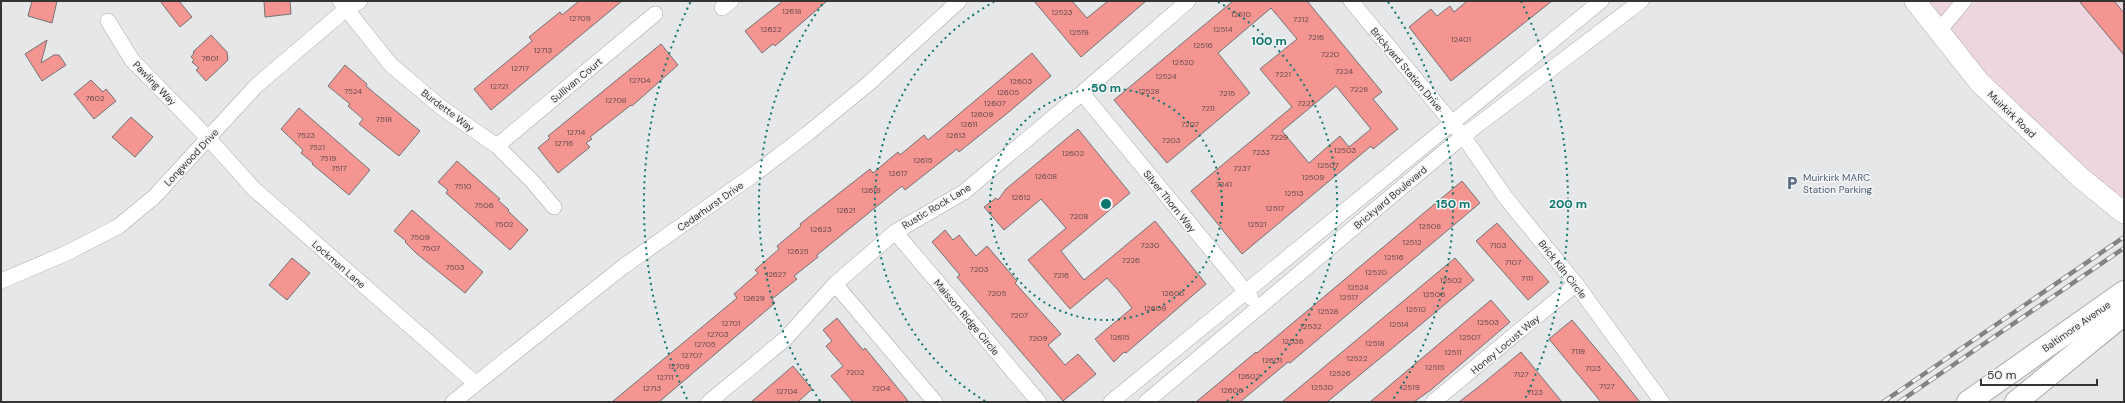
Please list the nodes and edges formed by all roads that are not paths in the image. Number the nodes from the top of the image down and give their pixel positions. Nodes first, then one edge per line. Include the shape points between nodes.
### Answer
1 (360, 1) edge
2 (959, 1) edge
3 (1188, 1) edge
4 (1351, 1) edge
5 (1600, 1) edge
6 (1641, 1) edge
7 (1915, 1) edge
8 (1964, 1) edge
9 (343, 5) edge
10 (655, 14) dead end
11 (108, 21) dead end
12 (1938, 32) junction
13 (1082, 93) junction
14 (1451, 122) junction
15 (1464, 136) junction
16 (209, 138) junction
17 (497, 146) junction
18 (554, 207) dead end
19 (2124, 213) edge
20 (895, 232) junction
21 (1, 280) edge
22 (834, 284) junction
23 (1576, 284) junction
24 (1244, 292) junction
25 (2124, 292) edge
26 (1260, 307) junction
27 (2124, 314) edge
28 (475, 383) junction
29 (453, 402) edge
30 (709, 402) edge
31 (935, 402) edge
32 (1039, 402) edge
33 (1110, 402) edge
34 (1146, 402) edge
35 (1433, 402) edge
36 (1662, 402) edge
37 (1968, 402) edge
38 (2016, 402) edge

1 - 9 street, Longwood Drive
2 - 28 street, Cedarhurst Drive via 868,84 807,134 624,266
3 - 13 street, Rustic Rock Lane
4 - 14 street, Brickyard Station Drive
5 - 14 street, Brickyard Boulevard
6 - 15 street, Brickyard Boulevard
7 - 12 main road, Muirkirk Road
8 - 12 street
9 - 16 street, Longwood Drive via 256,86
9 - 17 street, Burdette Way via 391,65 442,108
10 - 17 street, Sullivan Court
11 - 16 street, Pawling Way via 132,60
12 - 19 main road, Muirkirk Road via 1980,83 2082,179
13 - 20 street, Rustic Rock Lane via 964,192
13 - 24 street, Silver Thorn Way
14 - 15 street, Brickyard Station Drive
14 - 24 street, Brickyard Boulevard
15 - 23 street, Brick Kiln Circle via 1506,198
15 - 26 street, Brickyard Boulevard
16 - 21 street, Longwood Drive via 154,197 119,226 69,252
16 - 28 street, Lockman Lane via 254,189
17 - 18 street, Burdette Way
20 - 22 street, Rustic Rock Lane
20 - 32 street, Maisson Ridge Circle
22 - 30 street, Rustic Rock Lane via 785,339
22 - 31 street
23 - 35 street, Honey Locust Way
23 - 36 street, Brick Kiln Circle
24 - 26 street, Silver Thorn Way
24 - 33 street, Brickyard Boulevard
25 - 37 main road, Baltimore Avenue
26 - 34 street, Brickyard Boulevard
27 - 38 main road, Baltimore Avenue
28 - 29 street, Cedarhurst Drive

